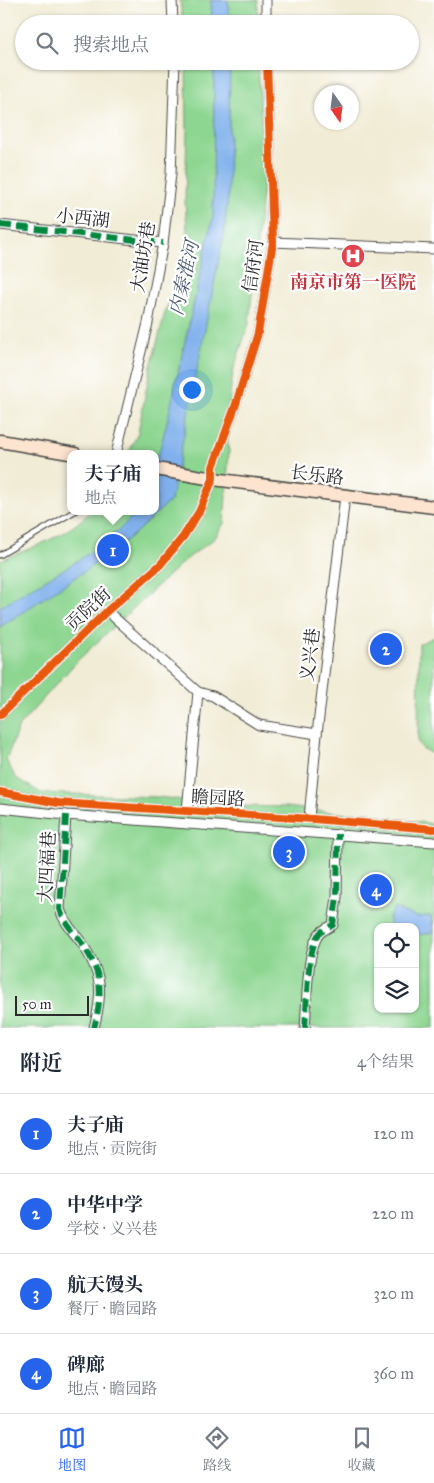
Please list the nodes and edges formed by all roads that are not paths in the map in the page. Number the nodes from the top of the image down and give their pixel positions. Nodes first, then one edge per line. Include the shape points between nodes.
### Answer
1 (172, 0) edge
2 (266, 0) edge
3 (173, 15) edge
4 (266, 15) edge
5 (175, 70) edge
6 (267, 70) edge
7 (0, 225) edge
8 (273, 242) junction
9 (163, 243) junction
10 (434, 249) edge
11 (0, 441) edge
12 (117, 450) edge
13 (67, 453) edge
14 (159, 470) edge
15 (213, 473) junction
16 (345, 496) junction
17 (434, 507) edge
18 (68, 515) edge
19 (0, 555) edge
20 (107, 611) junction
21 (198, 692) junction
22 (0, 715) edge
23 (317, 734) junction
24 (0, 792) edge
25 (0, 808) edge
26 (187, 811) junction
27 (66, 816) junction
28 (296, 818) junction
29 (311, 818) junction
30 (434, 829) edge
31 (294, 831) junction
32 (312, 832) junction
33 (338, 834) junction
34 (434, 842) edge
35 (94, 1028) edge
36 (305, 1028) edge

1 - 3 street
2 - 4 street
5 - 9 street, 大油坊巷 via 171,174
6 - 8 street, 信府河
7 - 9 street, 小西湖
8 - 10 street
8 - 15 street, 信府河 via 258,333
9 - 12 street, 大油坊巷 via 148,323
11 - 13 main road
14 - 15 main road, 长乐路 via 195,476
15 - 16 main road, 长乐路
15 - 20 street, 贡院街 via 199,512 183,537 160,565
16 - 17 main road, 长乐路
16 - 23 street, 义兴巷
18 - 19 lane
20 - 21 street
20 - 22 street, 贡院街
21 - 23 street via 213,696 259,725
21 - 26 street
23 - 29 street, 义兴巷
24 - 26 street, 瞻园路 via 58,803
25 - 27 street, 瞻园路
26 - 28 street, 瞻园路
27 - 31 street, 瞻园路
27 - 35 street, 大四福巷 via 60,909 64,921 94,965 101,988
28 - 29 street, 瞻园路
28 - 31 street via 301,825
29 - 30 street, 瞻园路
29 - 32 street, 义兴巷 via 306,825
31 - 32 street, 瞻园路
32 - 33 street, 瞻园路
33 - 34 street, 瞻园路
33 - 36 street via 333,924 319,933 313,947

